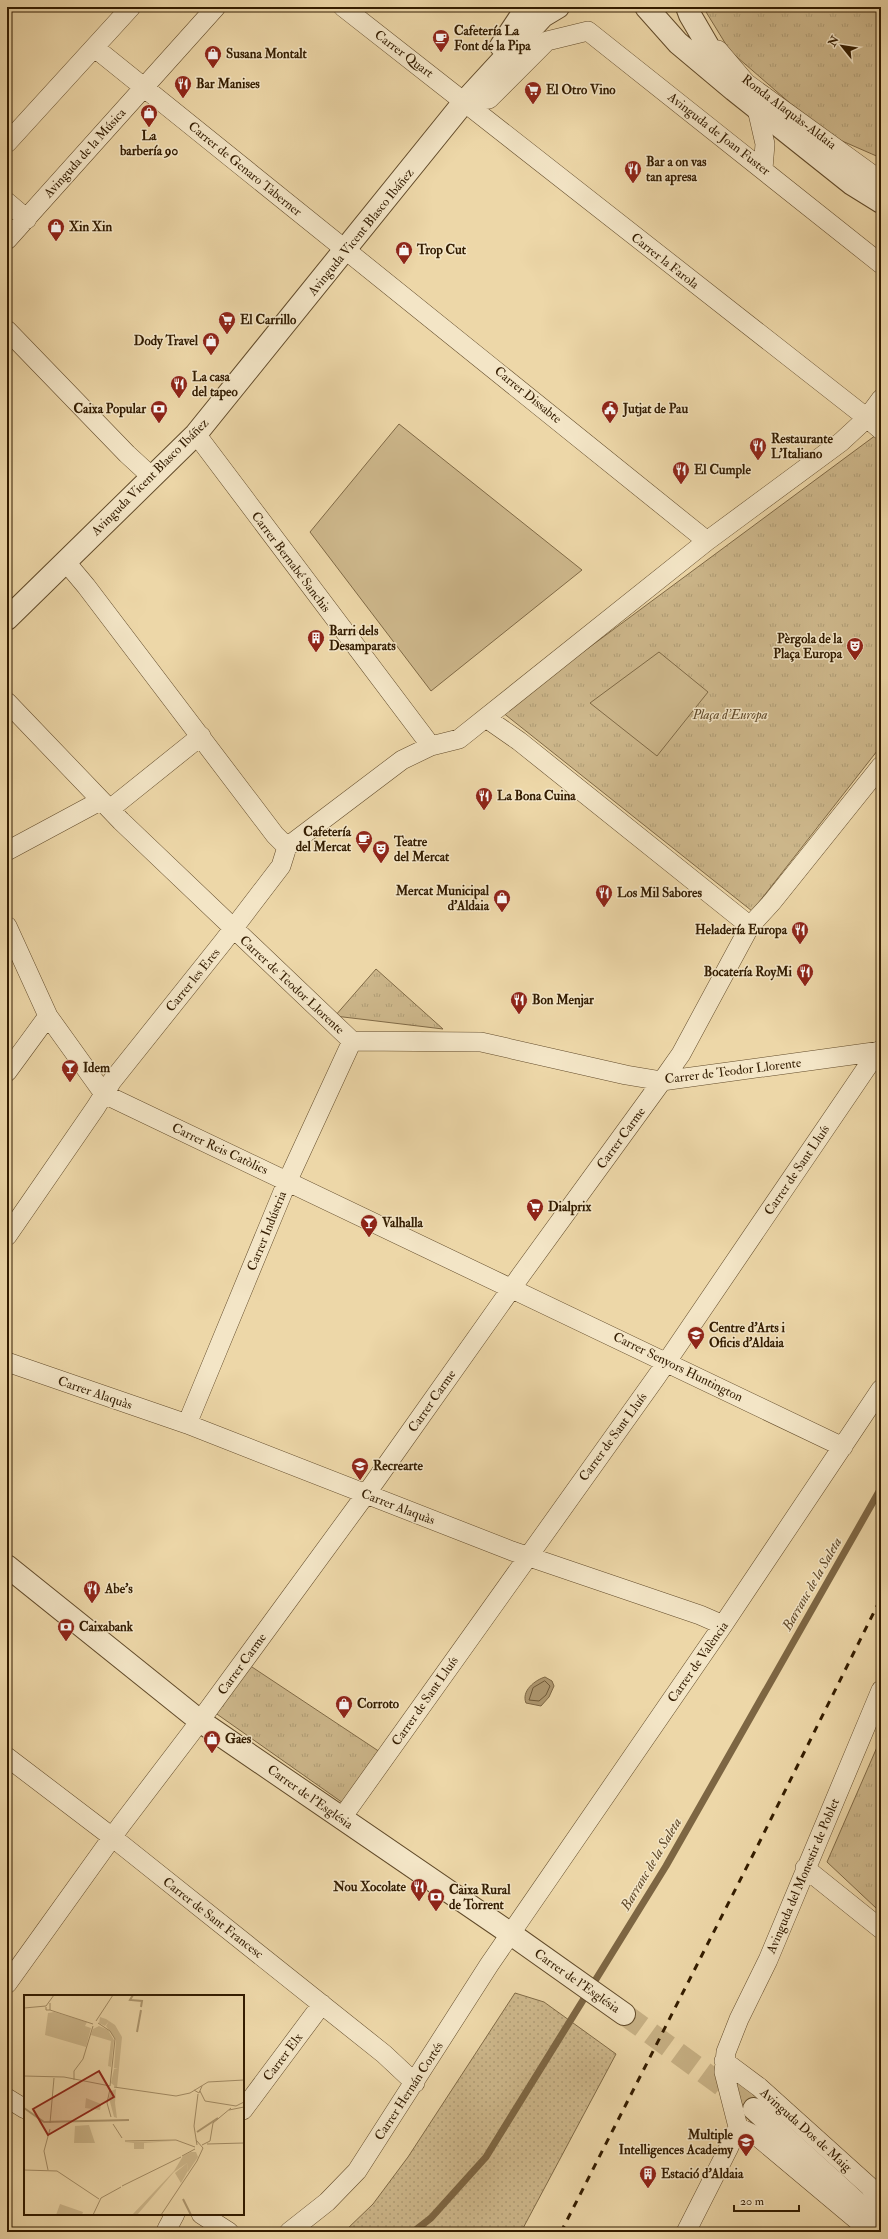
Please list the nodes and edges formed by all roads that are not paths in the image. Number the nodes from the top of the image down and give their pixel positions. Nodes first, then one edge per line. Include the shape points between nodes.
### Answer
1 (132, 7) edge
2 (216, 7) edge
3 (343, 7) edge
4 (527, 7) edge
5 (558, 7) edge
6 (646, 7) edge
7 (689, 11) edge
8 (95, 48) junction
9 (144, 87) junction
10 (734, 90) junction
11 (464, 102) junction
12 (757, 109) junction
13 (7, 143) edge
14 (763, 169) junction
15 (881, 181) edge
16 (7, 202) edge
17 (881, 202) edge
18 (27, 219) junction
19 (7, 240) edge
20 (347, 250) junction
21 (881, 264) edge
22 (7, 330) edge
23 (881, 399) edge
24 (874, 424) edge
25 (196, 434) junction
26 (152, 477) junction
27 (708, 541) junction
28 (65, 561) junction
29 (7, 619) edge
30 (7, 702) edge
31 (486, 718) junction
32 (201, 736) junction
33 (431, 746) junction
34 (881, 766) edge
35 (105, 805) junction
36 (287, 847) junction
37 (7, 851) edge
38 (7, 926) edge
39 (750, 926) junction
40 (233, 928) junction
41 (48, 1016) junction
42 (352, 1041) junction
43 (880, 1051) edge
44 (7, 1072) edge
45 (662, 1081) junction
46 (104, 1094) junction
47 (287, 1182) junction
48 (7, 1236) edge
49 (513, 1288) junction
50 (667, 1361) junction
51 (7, 1362) edge
52 (881, 1388) edge
53 (187, 1424) junction
54 (843, 1447) junction
55 (366, 1494) junction
56 (527, 1557) junction
57 (7, 1566) edge
58 (723, 1625) junction
59 (881, 1690) edge
60 (200, 1721) junction
61 (7, 1757) edge
62 (342, 1819) junction
63 (112, 1837) junction
64 (806, 1868) junction
65 (881, 1929) edge
66 (511, 1934) junction
67 (7, 1984) edge
68 (322, 2004) junction
69 (624, 2014) tunnel mouth
70 (724, 2061) junction
71 (415, 2083) junction
72 (7, 2098) edge
73 (24, 2108) edge
74 (244, 2109) edge
75 (754, 2109) tunnel mouth
76 (738, 2127) junction
77 (879, 2197) edge
78 (174, 2215) edge
79 (203, 2215) edge
80 (881, 2225) edge
81 (168, 2232) edge
82 (229, 2232) edge
83 (289, 2232) edge
84 (686, 2232) edge
85 (875, 2232) edge

1 - 8 street
2 - 9 street, Avinguda de la Música
3 - 11 street, Carrer Quart
4 - 11 street, Avinguda Vicent Blasco Ibáñez
5 - 11 street, Avinguda Vicent Blasco Ibáñez via 543,16
6 - 10 street, Ronda Alaquàs-Aldaia via 678,43
7 - 10 street, Ronda Alaquàs-Aldaia
7 - 15 street, Ronda Alaquàs-Aldaia via 746,83
8 - 9 street
8 - 13 street
9 - 18 street, Avinguda de la Música
9 - 20 street, Carrer de Genaro Taberner
10 - 12 street, Ronda Alaquàs-Aldaia
11 - 14 street, Avinguda de Joan Fuster via 489,99 548,41 588,31
11 - 20 street, Avinguda Vicent Blasco Ibáñez
11 - 24 street, Carrer la Farola
12 - 14 street, Ronda Alaquàs-Aldaia via 765,144
12 - 17 street, Ronda Alaquàs-Aldaia via 852,184
14 - 21 street, Avinguda de Joan Fuster
16 - 18 street
18 - 19 street, Avinguda de la Música
20 - 25 street, Avinguda Vicent Blasco Ibáñez
20 - 27 street, Carrer Dissabte
22 - 26 street
23 - 24 street
24 - 27 street via 841,442
25 - 26 street, Avinguda Vicent Blasco Ibáñez
25 - 33 street, Carrer Bernabé Sanchis
26 - 28 street, Avinguda Vicent Blasco Ibáñez
27 - 31 street
28 - 29 street, Avinguda Vicent Blasco Ibáñez
28 - 32 street
30 - 35 street, Carrer de Teodor Llorente
31 - 33 street via 459,739
31 - 39 street via 519,741
32 - 35 street
32 - 36 street via 275,835
33 - 36 street via 402,760
34 - 39 street
35 - 37 street
35 - 40 street, Carrer de Teodor Llorente
36 - 40 street, Carrer les Eres via 281,866
38 - 41 street, Carrer Reis Catòlics
39 - 45 street via 681,1054
40 - 42 street, Carrer de Teodor Llorente
40 - 46 street, Carrer les Eres
41 - 44 street
41 - 46 street, Carrer Reis Catòlics
42 - 45 street, Carrer de Teodor Llorente via 481,1042
42 - 47 street, Carrer Indústria
43 - 45 street, Carrer de Teodor Llorente
43 - 50 street, Carrer de Sant Lluís
45 - 49 street, Carrer Carme
46 - 47 street, Carrer Reis Catòlics
46 - 48 street, Carrer les Eres
47 - 49 street, Carrer Reis Catòlics
47 - 53 street, Carrer Indústria
49 - 50 street, Carrer Senyors Huntington
49 - 55 street, Carrer Carme
50 - 54 street, Carrer Senyors Huntington
50 - 56 street, Carrer de Sant Lluís
51 - 53 street, Carrer Alaquàs
52 - 54 street, Carrer de València
53 - 55 street, Carrer Alaquàs
54 - 58 street, Carrer de València
55 - 56 street, Carrer Alaquàs
55 - 60 street, Carrer Carme
56 - 58 street, Carrer Alaquàs
56 - 62 street, Carrer de Sant Lluís
57 - 60 street, Carrer de l'Església
58 - 66 street, Carrer de València
59 - 64 street, Avinguda del Monestir de Poblet
60 - 62 street, Carrer de l'Església
60 - 63 street, Carrer Carme
61 - 63 street, Carrer de Sant Francesc
62 - 66 street, Carrer de l'Església
63 - 67 street, Carrer Carme
63 - 68 street, Carrer de Sant Francesc
64 - 65 street
64 - 70 street, Avinguda del Monestir de Poblet via 768,1960 739,2019
66 - 69 street, Carrer de l'Església
66 - 71 street, Carrer Hernán Cortés
68 - 71 street, Carrer de Sant Francesc via 384,2054
68 - 74 street, Carrer Elx
70 - 76 street via 726,2083
70 - 77 street, Avinguda Dos de Maig via 759,2086
71 - 83 street, Carrer Hernán Cortés via 357,2171 327,2202
72 - 73 street
75 - 80 street, Avinguda Dos de Maig
76 - 84 street
76 - 85 street via 758,2137
78 - 81 street via 167,2229
79 - 82 street

